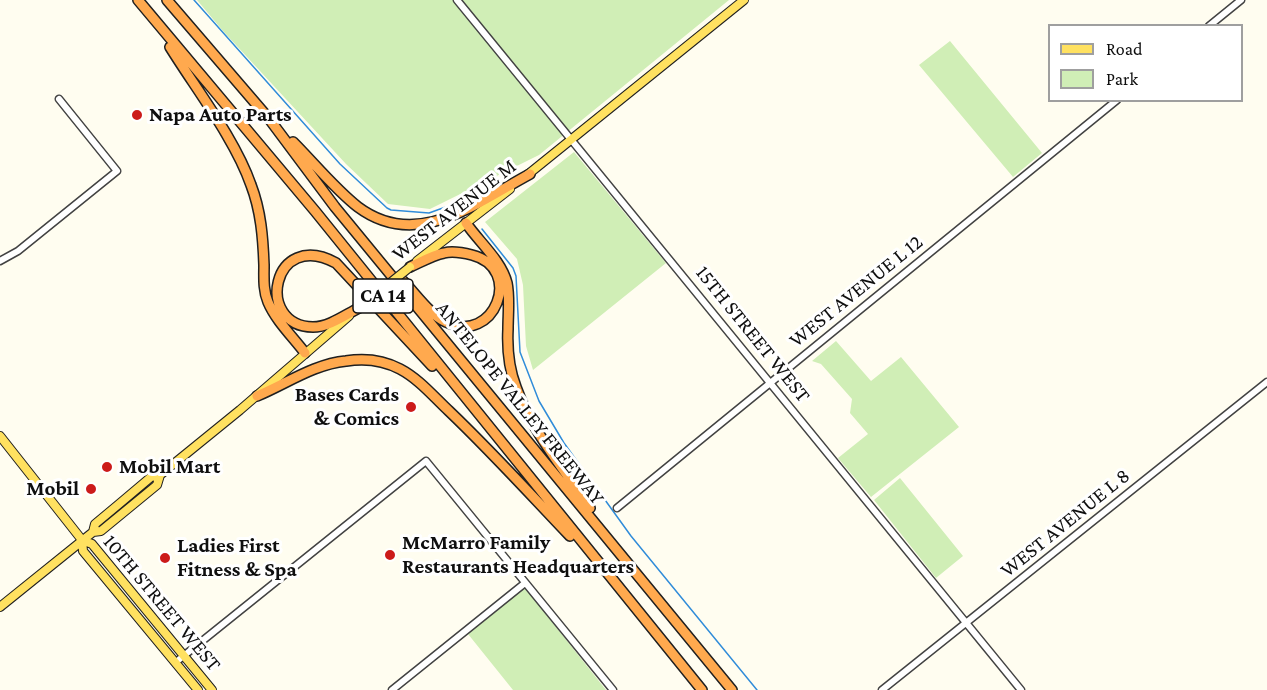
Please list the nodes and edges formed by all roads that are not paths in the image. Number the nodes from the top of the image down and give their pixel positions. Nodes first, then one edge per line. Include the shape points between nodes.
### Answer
1 (138, 0) edge
2 (167, 0) edge
3 (457, 0) edge
4 (744, 0) edge
5 (1241, 0) edge
6 (152, 17) junction
7 (1211, 24) edge
8 (58, 99) dead end
9 (1115, 102) edge
10 (270, 120) junction
11 (572, 140) junction
12 (530, 174) junction
13 (335, 207) junction
14 (466, 223) junction
15 (0, 261) edge
16 (410, 267) junction
17 (359, 308) junction
18 (306, 353) junction
19 (771, 381) junction
20 (1267, 382) edge
21 (257, 396) junction
22 (483, 420) junction
23 (0, 436) edge
24 (617, 508) dead end
25 (598, 527) junction
26 (82, 540) junction
27 (610, 577) junction
28 (525, 583) junction
29 (0, 608) edge
30 (966, 623) junction
31 (184, 655) junction
32 (176, 662) junction
33 (198, 690) edge
34 (212, 690) edge
35 (392, 690) edge
36 (613, 690) edge
37 (702, 690) edge
38 (732, 690) edge
39 (882, 690) edge
40 (1021, 690) edge

1 - 6 highway, ANTELOPE VALLEY FREEWAY / CA 14
2 - 10 highway, ANTELOPE VALLEY FREEWAY / CA 14
3 - 11 street, 15TH STREET WEST
4 - 11 main road, WEST AVENUE M
5 - 7 street
6 - 18 highway via 244,169 260,219 268,302
6 - 22 highway, ANTELOPE VALLEY FREEWAY / CA 14
8 - 15 street via 117,171
9 - 19 street, WEST AVENUE L 12
10 - 12 highway via 357,206 397,224 425,225 450,217
10 - 13 highway, ANTELOPE VALLEY FREEWAY / CA 14
11 - 12 main road, WEST AVENUE M
11 - 19 street, 15TH STREET WEST
12 - 14 main road, WEST AVENUE M
13 - 16 highway via 444,322 470,326 483,321 495,309 500,295 499,279 484,260 466,253 446,252
13 - 25 highway, ANTELOPE VALLEY FREEWAY / CA 14
14 - 16 main road, WEST AVENUE M
14 - 25 highway via 507,282 508,351 515,386 531,420 590,508
16 - 17 main road, WEST AVENUE M, bridge
17 - 18 main road, WEST AVENUE M
17 - 22 highway via 325,325 302,326 283,311 277,296 278,281 287,265 309,255 322,255 336,263
18 - 21 main road, WEST AVENUE M
19 - 24 street, WEST AVENUE L 12
19 - 30 street, 15TH STREET WEST
20 - 30 street, WEST AVENUE L 8
21 - 26 main road, WEST AVENUE M via 160,475 151,477 95,524 93,532
21 - 27 highway via 315,369 344,361 373,360 400,369 470,431
22 - 27 highway, ANTELOPE VALLEY FREEWAY / CA 14
23 - 26 main road, 10TH STREET WEST
25 - 38 highway, ANTELOPE VALLEY FREEWAY / CA 14
26 - 29 main road, WEST AVENUE M
26 - 31 main road, 10TH STREET WEST via 92,544
26 - 32 main road, 10TH STREET WEST via 83,551
27 - 37 highway, ANTELOPE VALLEY FREEWAY / CA 14
28 - 31 street via 426,461
28 - 35 street
28 - 36 street
30 - 39 street, WEST AVENUE L 8
30 - 40 street, 15TH STREET WEST
31 - 32 street
31 - 34 main road, 10TH STREET WEST
32 - 33 main road, 10TH STREET WEST

